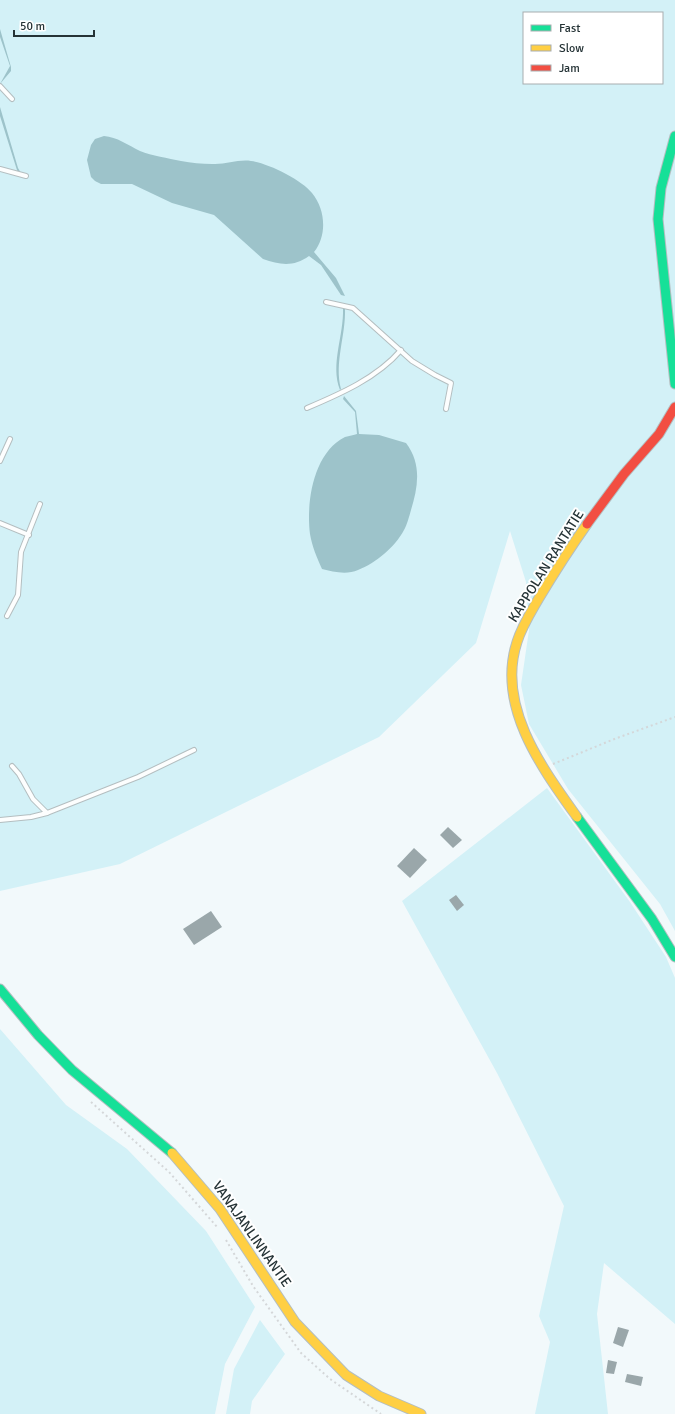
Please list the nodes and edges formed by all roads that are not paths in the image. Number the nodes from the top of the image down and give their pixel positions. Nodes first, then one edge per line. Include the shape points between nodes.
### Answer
1 (0, 86) edge
2 (12, 99) dead end
3 (675, 136) edge
4 (0, 169) edge
5 (26, 176) dead end
6 (326, 302) dead end
7 (401, 350) junction
8 (675, 384) edge
9 (675, 407) edge
10 (307, 408) dead end
11 (446, 409) dead end
12 (10, 439) dead end
13 (0, 460) edge
14 (40, 504) dead end
15 (0, 523) edge
16 (29, 535) junction
17 (7, 616) dead end
18 (194, 750) dead end
19 (12, 766) dead end
20 (47, 813) junction
21 (0, 820) edge
22 (675, 957) edge
23 (0, 989) edge
24 (421, 1414) edge

1 - 2 lane
3 - 8 street via 661,188 658,218
4 - 5 lane
6 - 7 lane via 353,308
7 - 10 lane via 389,364 342,393
7 - 11 lane via 412,361 452,383
9 - 22 street, KAPPOLAN RANTATIE via 591,518 522,627 513,659 512,689 530,747 652,919
12 - 13 lane
14 - 16 lane
15 - 16 lane
16 - 17 lane via 21,552 18,595
18 - 20 lane via 138,778
19 - 20 lane via 33,799
20 - 21 lane
23 - 24 street, VANAJANLINNANTIE via 38,1035 72,1070 174,1155 220,1208 295,1322 346,1374 379,1396

